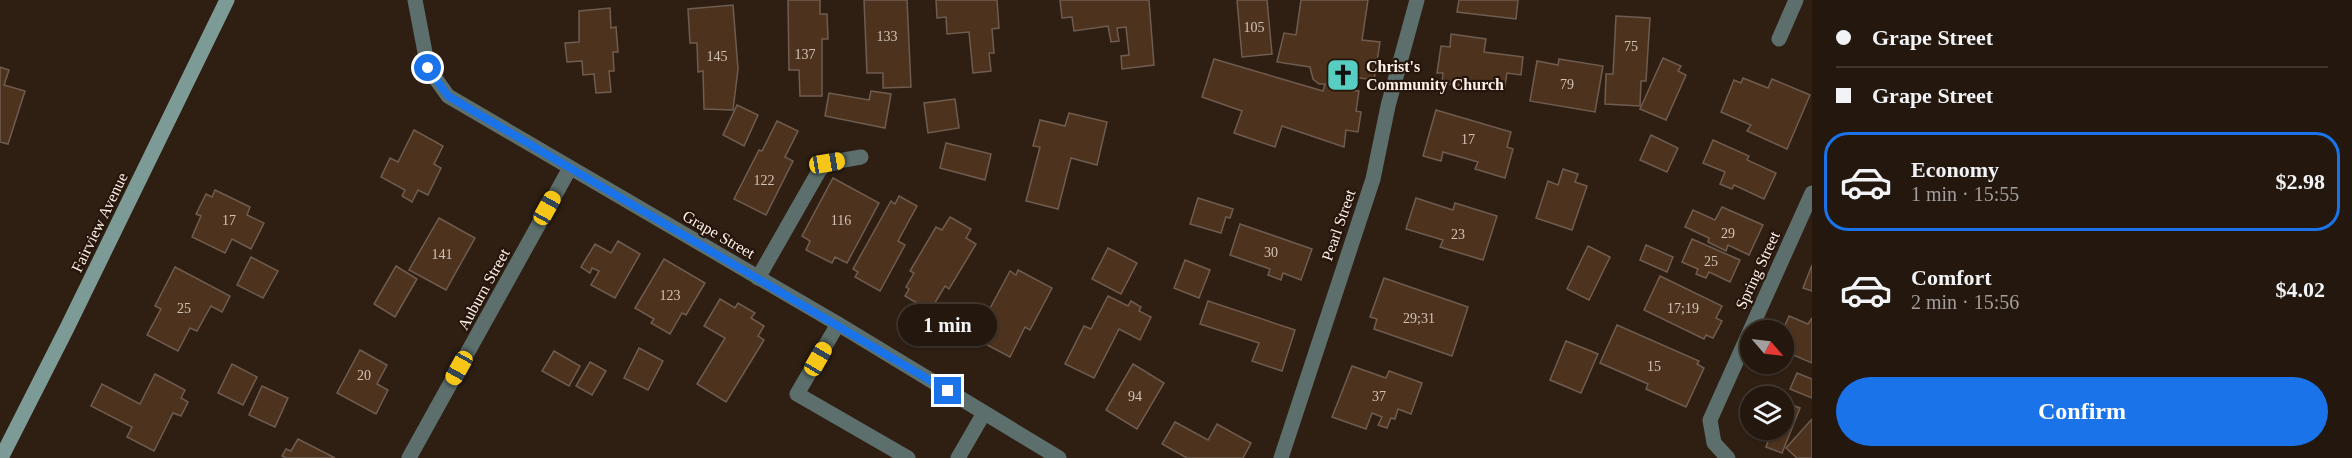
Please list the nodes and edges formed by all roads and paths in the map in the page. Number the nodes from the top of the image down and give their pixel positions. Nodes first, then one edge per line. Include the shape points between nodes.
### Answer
1 (226, 0) edge
2 (415, 0) edge
3 (1417, 0) edge
4 (1796, 0) edge
5 (1779, 39) dead end
6 (861, 157) dead end
7 (570, 168) junction
8 (1812, 193) edge
9 (758, 278) junction
10 (838, 324) junction
11 (984, 413) junction
12 (4, 442) edge
13 (1, 458) edge
14 (409, 458) edge
15 (908, 458) edge
16 (958, 458) edge
17 (1059, 458) edge
18 (1281, 458) edge
19 (1728, 458) edge

1 - 12 main road, Fairview Avenue via 67,328
2 - 7 street, Grape Street via 428,68 448,96
3 - 18 street, Pearl Street via 1373,179
4 - 5 street
6 - 9 street via 827,163 819,171
7 - 9 street, Grape Street
7 - 14 street, Auburn Street
8 - 19 street, Spring Street via 1710,420 1714,443
9 - 10 street, Grape Street
10 - 11 street, Grape Street
10 - 15 street via 797,394
11 - 16 street
11 - 17 street, Grape Street
12 - 13 main road, Fairview Avenue

